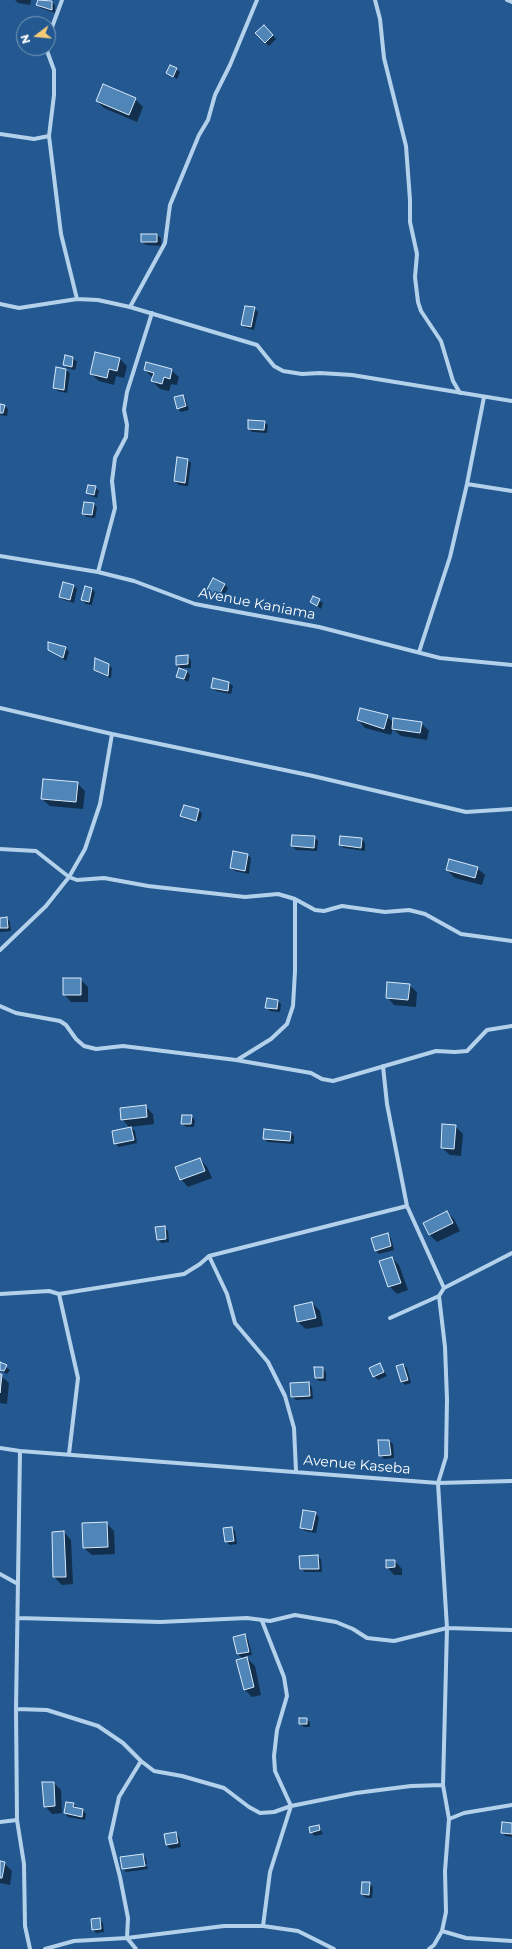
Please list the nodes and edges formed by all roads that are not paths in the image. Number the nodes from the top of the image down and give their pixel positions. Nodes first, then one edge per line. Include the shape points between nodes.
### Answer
1 (62, 0) edge
2 (257, 0) edge
3 (375, 0) edge
4 (507, 0) edge
5 (512, 2) edge
6 (56, 16) edge
7 (49, 56) edge
8 (0, 134) edge
9 (49, 136) junction
10 (78, 299) junction
11 (0, 304) edge
12 (130, 307) junction
13 (152, 313) junction
14 (460, 393) junction
15 (484, 397) junction
16 (512, 401) edge
17 (467, 484) junction
18 (512, 491) edge
19 (0, 556) edge
20 (98, 572) junction
21 (419, 652) junction
22 (512, 665) edge
23 (0, 708) edge
24 (112, 734) junction
25 (512, 809) edge
26 (0, 849) edge
27 (69, 877) junction
28 (295, 899) junction
29 (512, 941) edge
30 (0, 950) edge
31 (0, 1006) edge
32 (512, 1026) edge
33 (236, 1060) junction
34 (383, 1066) junction
35 (407, 1206) junction
36 (512, 1253) edge
37 (209, 1256) junction
38 (444, 1288) junction
39 (0, 1294) edge
40 (59, 1294) junction
41 (439, 1296) junction
42 (390, 1318) dead end
43 (0, 1448) edge
44 (20, 1451) junction
45 (69, 1454) junction
46 (296, 1471) junction
47 (512, 1481) edge
48 (438, 1483) junction
49 (0, 1574) edge
50 (18, 1584) junction
51 (18, 1618) junction
52 (262, 1621) junction
53 (447, 1628) junction
54 (512, 1630) edge
55 (16, 1709) junction
56 (141, 1761) junction
57 (443, 1786) junction
58 (512, 1805) edge
59 (291, 1806) junction
60 (449, 1819) junction
61 (17, 1820) junction
62 (0, 1822) edge
63 (263, 1926) junction
64 (442, 1931) junction
65 (127, 1938) junction
66 (512, 1941) edge
67 (30, 1949) edge
68 (45, 1949) edge
69 (136, 1949) edge
70 (334, 1949) edge
71 (429, 1949) edge

1 - 6 street
2 - 12 street via 170,205 165,243
3 - 14 street via 380,19 384,58 406,146 410,222 417,254 415,276 418,302 441,341 453,381
4 - 5 street
7 - 9 street via 54,70
8 - 9 street via 34,139
9 - 10 street via 61,234
10 - 11 street via 19,308
10 - 12 street via 98,300
12 - 13 street
13 - 14 street via 257,345 274,366 283,371 352,375
13 - 20 street via 126,392 124,410 128,425 126,437 115,458 112,481 115,508
14 - 15 street
15 - 16 street
15 - 17 street
17 - 18 street
17 - 21 street via 450,557
19 - 20 street, Avenue Kaniama
20 - 21 street, Avenue Kaniama via 134,581 195,604 319,627
21 - 22 street, Avenue Kaniama via 440,658
23 - 24 street
24 - 25 street via 313,776 466,812
24 - 27 street via 100,804 85,849
26 - 27 street via 36,851
27 - 28 street via 86,880 104,878 148,886 244,897 278,894
27 - 30 street via 46,906
28 - 29 street via 315,910 324,911 342,906 385,912 409,910 425,914 460,934
28 - 33 street via 295,971 292,1006 287,1024 271,1039
31 - 33 street via 16,1014 60,1021 84,1046 96,1049 123,1046
32 - 34 street via 487,1030 467,1050 436,1051
33 - 34 street via 310,1073 333,1081
34 - 35 street via 387,1104
35 - 37 street
35 - 38 street
36 - 38 street
37 - 40 street via 184,1274
37 - 46 street via 227,1294 235,1323 268,1362 285,1396 294,1428
38 - 41 street
39 - 40 street via 49,1291
40 - 45 street via 78,1378
41 - 42 street
41 - 48 street via 445,1347 447,1443 446,1458
43 - 44 street, Avenue Kaseba
44 - 45 street, Avenue Kaseba
44 - 50 street
45 - 46 street, Avenue Kaseba
46 - 48 street, Avenue Kaseba
47 - 48 street, Avenue Kaseba
48 - 53 street
49 - 50 street
50 - 51 street
51 - 52 street via 160,1622 247,1618
51 - 55 street
52 - 53 street via 270,1622 295,1615 336,1622 367,1638 394,1641
52 - 59 street via 284,1677 287,1696 277,1730 274,1756 275,1771
53 - 54 street
53 - 57 street
55 - 56 street via 46,1710 98,1726 123,1743
55 - 61 street
56 - 59 street via 154,1771 224,1788 260,1813 274,1812
56 - 65 street via 118,1797 110,1838 128,1918
57 - 59 street via 410,1786 356,1793
57 - 60 street
58 - 60 street via 464,1813
59 - 63 street via 270,1872
60 - 64 street via 445,1870 446,1912
61 - 62 street
61 - 67 street via 24,1864 25,1926
63 - 65 street via 224,1926
63 - 70 street via 298,1931
64 - 66 street via 466,1938
64 - 71 street
65 - 68 street via 74,1941
65 - 69 street

